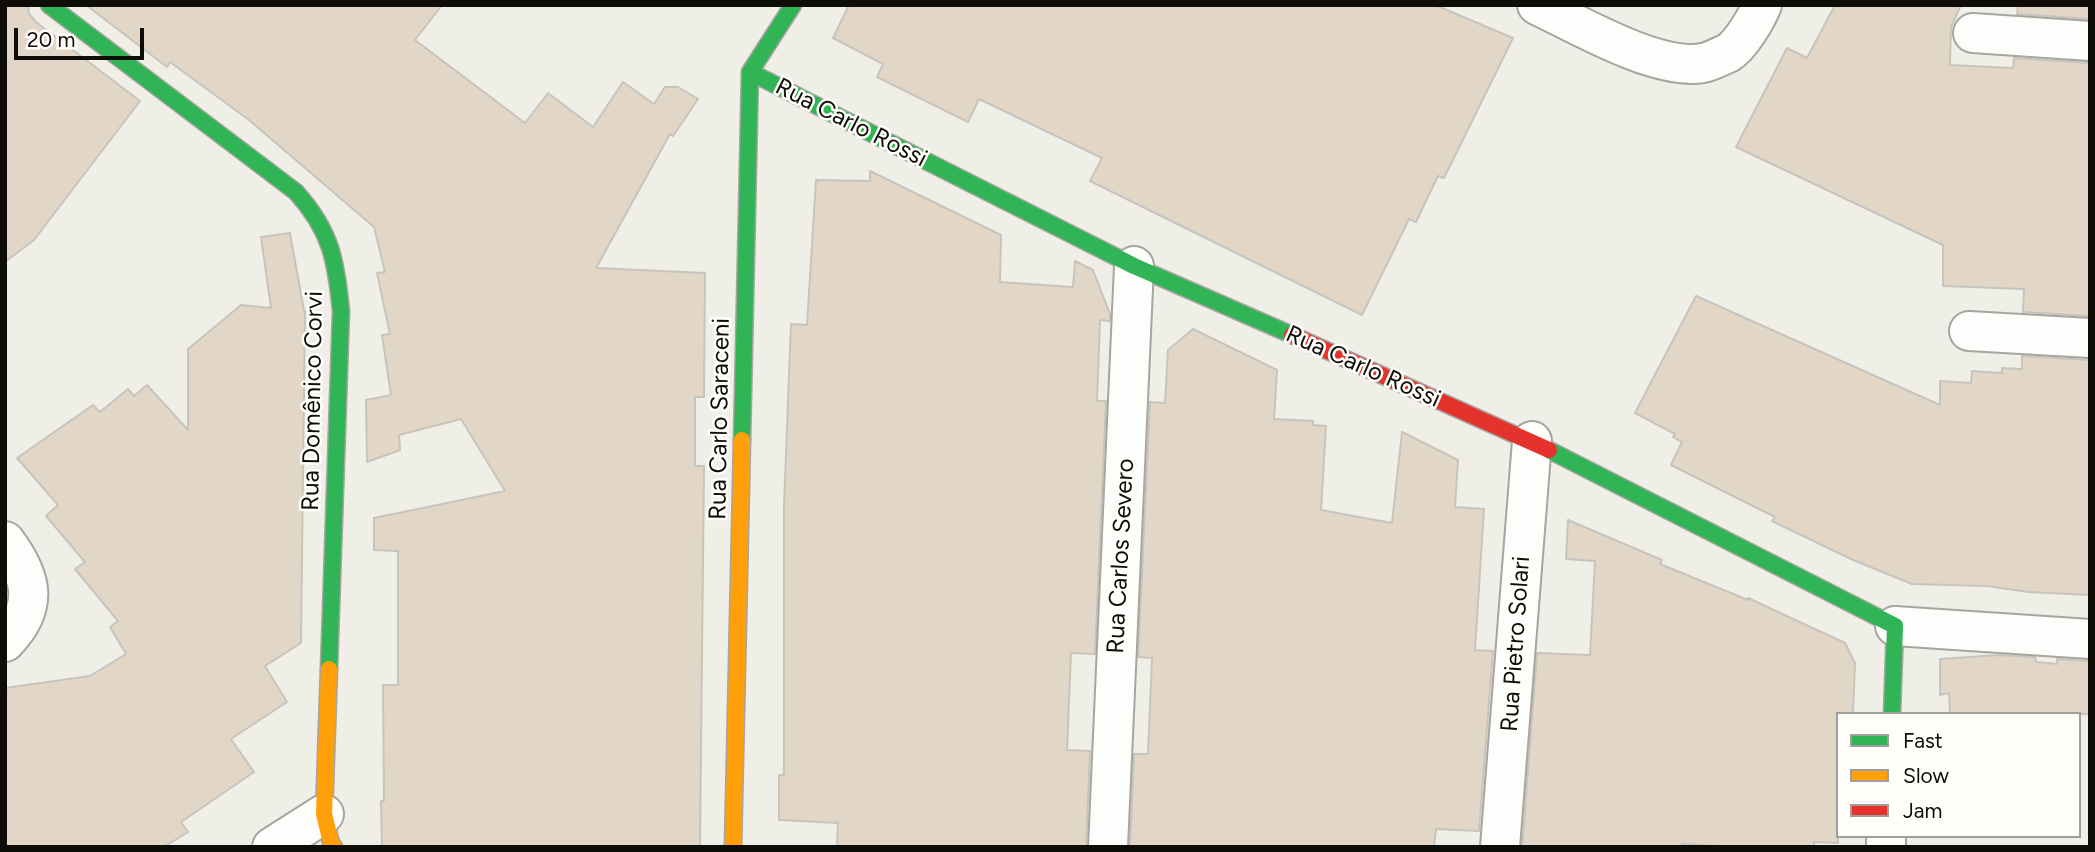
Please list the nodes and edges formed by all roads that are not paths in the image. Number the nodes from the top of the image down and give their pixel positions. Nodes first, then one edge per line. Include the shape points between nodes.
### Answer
1 (49, 5) edge
2 (793, 5) edge
3 (1537, 5) edge
4 (1762, 5) edge
5 (1973, 33) dead end
6 (2090, 41) edge
7 (750, 72) junction
8 (1134, 266) junction
9 (1969, 331) dead end
10 (2090, 338) edge
11 (1532, 441) junction
12 (5, 541) edge
13 (1895, 626) junction
14 (2090, 639) edge
15 (5, 642) edge
16 (1892, 712) edge
17 (329, 830) edge
18 (272, 847) edge
19 (733, 847) edge
20 (1108, 847) edge
21 (1500, 847) edge

1 - 17 street, Rua Domênico Corvi via 296,192 324,228 336,261 341,311
2 - 7 street
3 - 4 street via 1647,54 1704,63 1731,52
5 - 6 street
7 - 8 street, Rua Carlo Rossi
7 - 19 street, Rua Carlo Saraceni
8 - 11 street, Rua Carlo Rossi
8 - 20 street, Rua Carlos Severo
9 - 10 street
11 - 13 street, Rua Carlo Rossi
11 - 21 street, Rua Pietro Solari
12 - 15 street via 19,559 28,582 29,602 22,622
13 - 14 street
13 - 16 street
17 - 18 street

